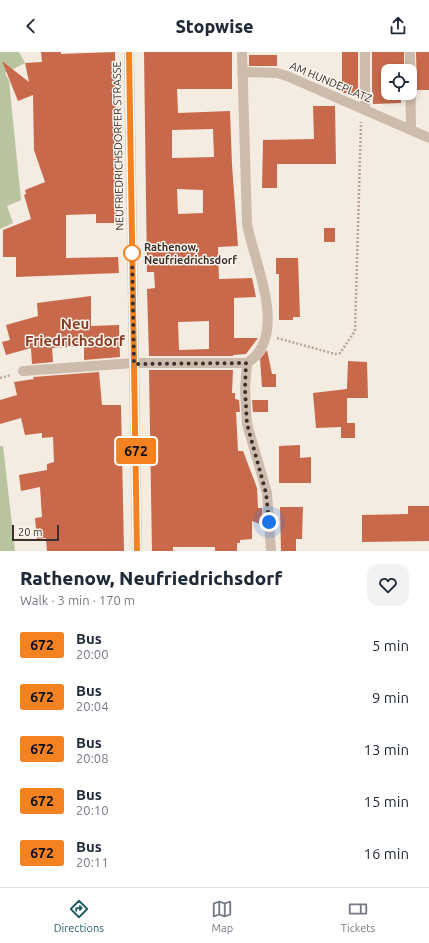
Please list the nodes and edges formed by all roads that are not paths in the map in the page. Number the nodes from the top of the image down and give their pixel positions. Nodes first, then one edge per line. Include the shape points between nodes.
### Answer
1 (129, 52) edge
2 (242, 52) edge
3 (365, 52) edge
4 (410, 52) edge
5 (242, 72) junction
6 (363, 109) junction
7 (411, 130) junction
8 (429, 138) edge
9 (246, 363) junction
10 (134, 364) junction
11 (23, 371) dead end
12 (137, 551) edge
13 (271, 551) edge

1 - 10 street, NEUFRIEDRICHSDORFER STRASSE
2 - 5 street
3 - 6 street
4 - 7 street
5 - 6 street, AM HUNDEPLATZ via 277,73 288,76
5 - 9 street via 247,224 250,243 266,295 267,335 258,353
6 - 7 street, AM HUNDEPLATZ
7 - 8 street, AM HUNDEPLATZ
9 - 10 street
9 - 13 street via 247,424 266,493
10 - 11 street
10 - 12 street, NEUFRIEDRICHSDORFER STRASSE

